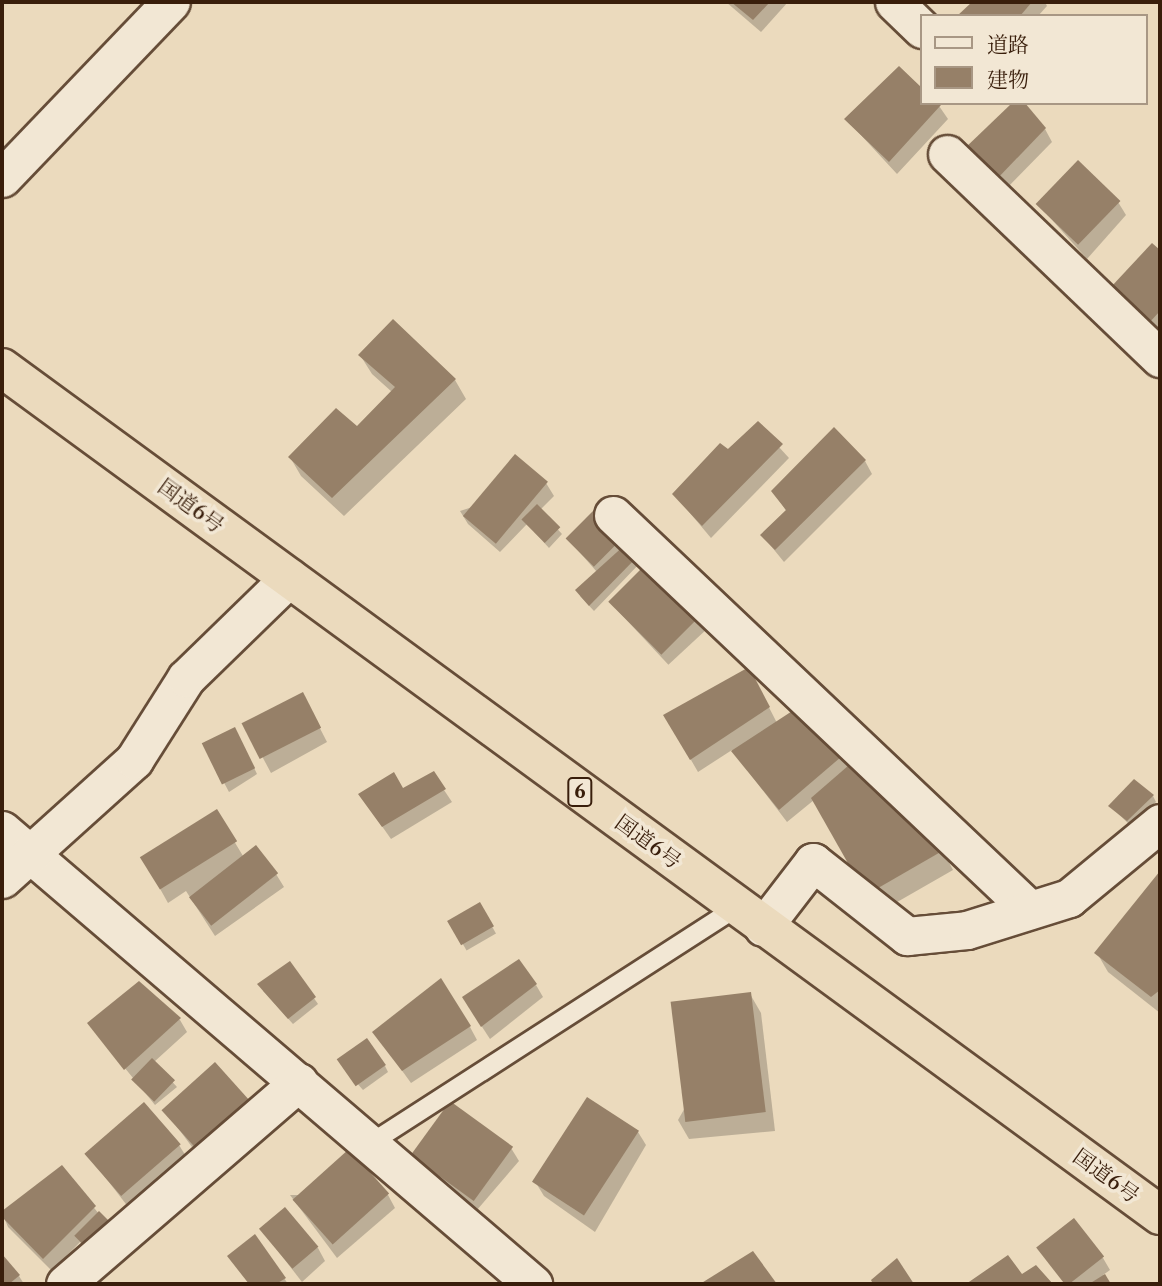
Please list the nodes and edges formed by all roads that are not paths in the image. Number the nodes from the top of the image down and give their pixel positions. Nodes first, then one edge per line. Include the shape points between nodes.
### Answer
1 (171, 2) edge
2 (894, 2) edge
3 (920, 27) edge
4 (947, 154) dead end
5 (2, 178) edge
6 (1160, 358) edge
7 (2, 368) edge
8 (613, 515) dead end
9 (289, 578) junction
10 (1160, 823) edge
11 (2, 830) edge
12 (30, 855) junction
13 (2, 879) edge
14 (1030, 910) junction
15 (750, 917) junction
16 (299, 1082) junction
17 (371, 1143) junction
18 (1160, 1215) edge
19 (529, 1283) edge
20 (65, 1284) edge

1 - 5 street
2 - 3 street
4 - 6 street
7 - 9 highway, 国道6号 / 6
8 - 14 street
9 - 12 street via 186,678 134,760
9 - 15 highway, 国道6号 / 6
10 - 14 street via 1069,898
11 - 12 street
12 - 13 street
12 - 16 street
14 - 15 street via 967,930 907,936 813,862
15 - 17 lane
15 - 18 highway, 国道6号 / 6
16 - 17 street
16 - 20 street
17 - 19 street

